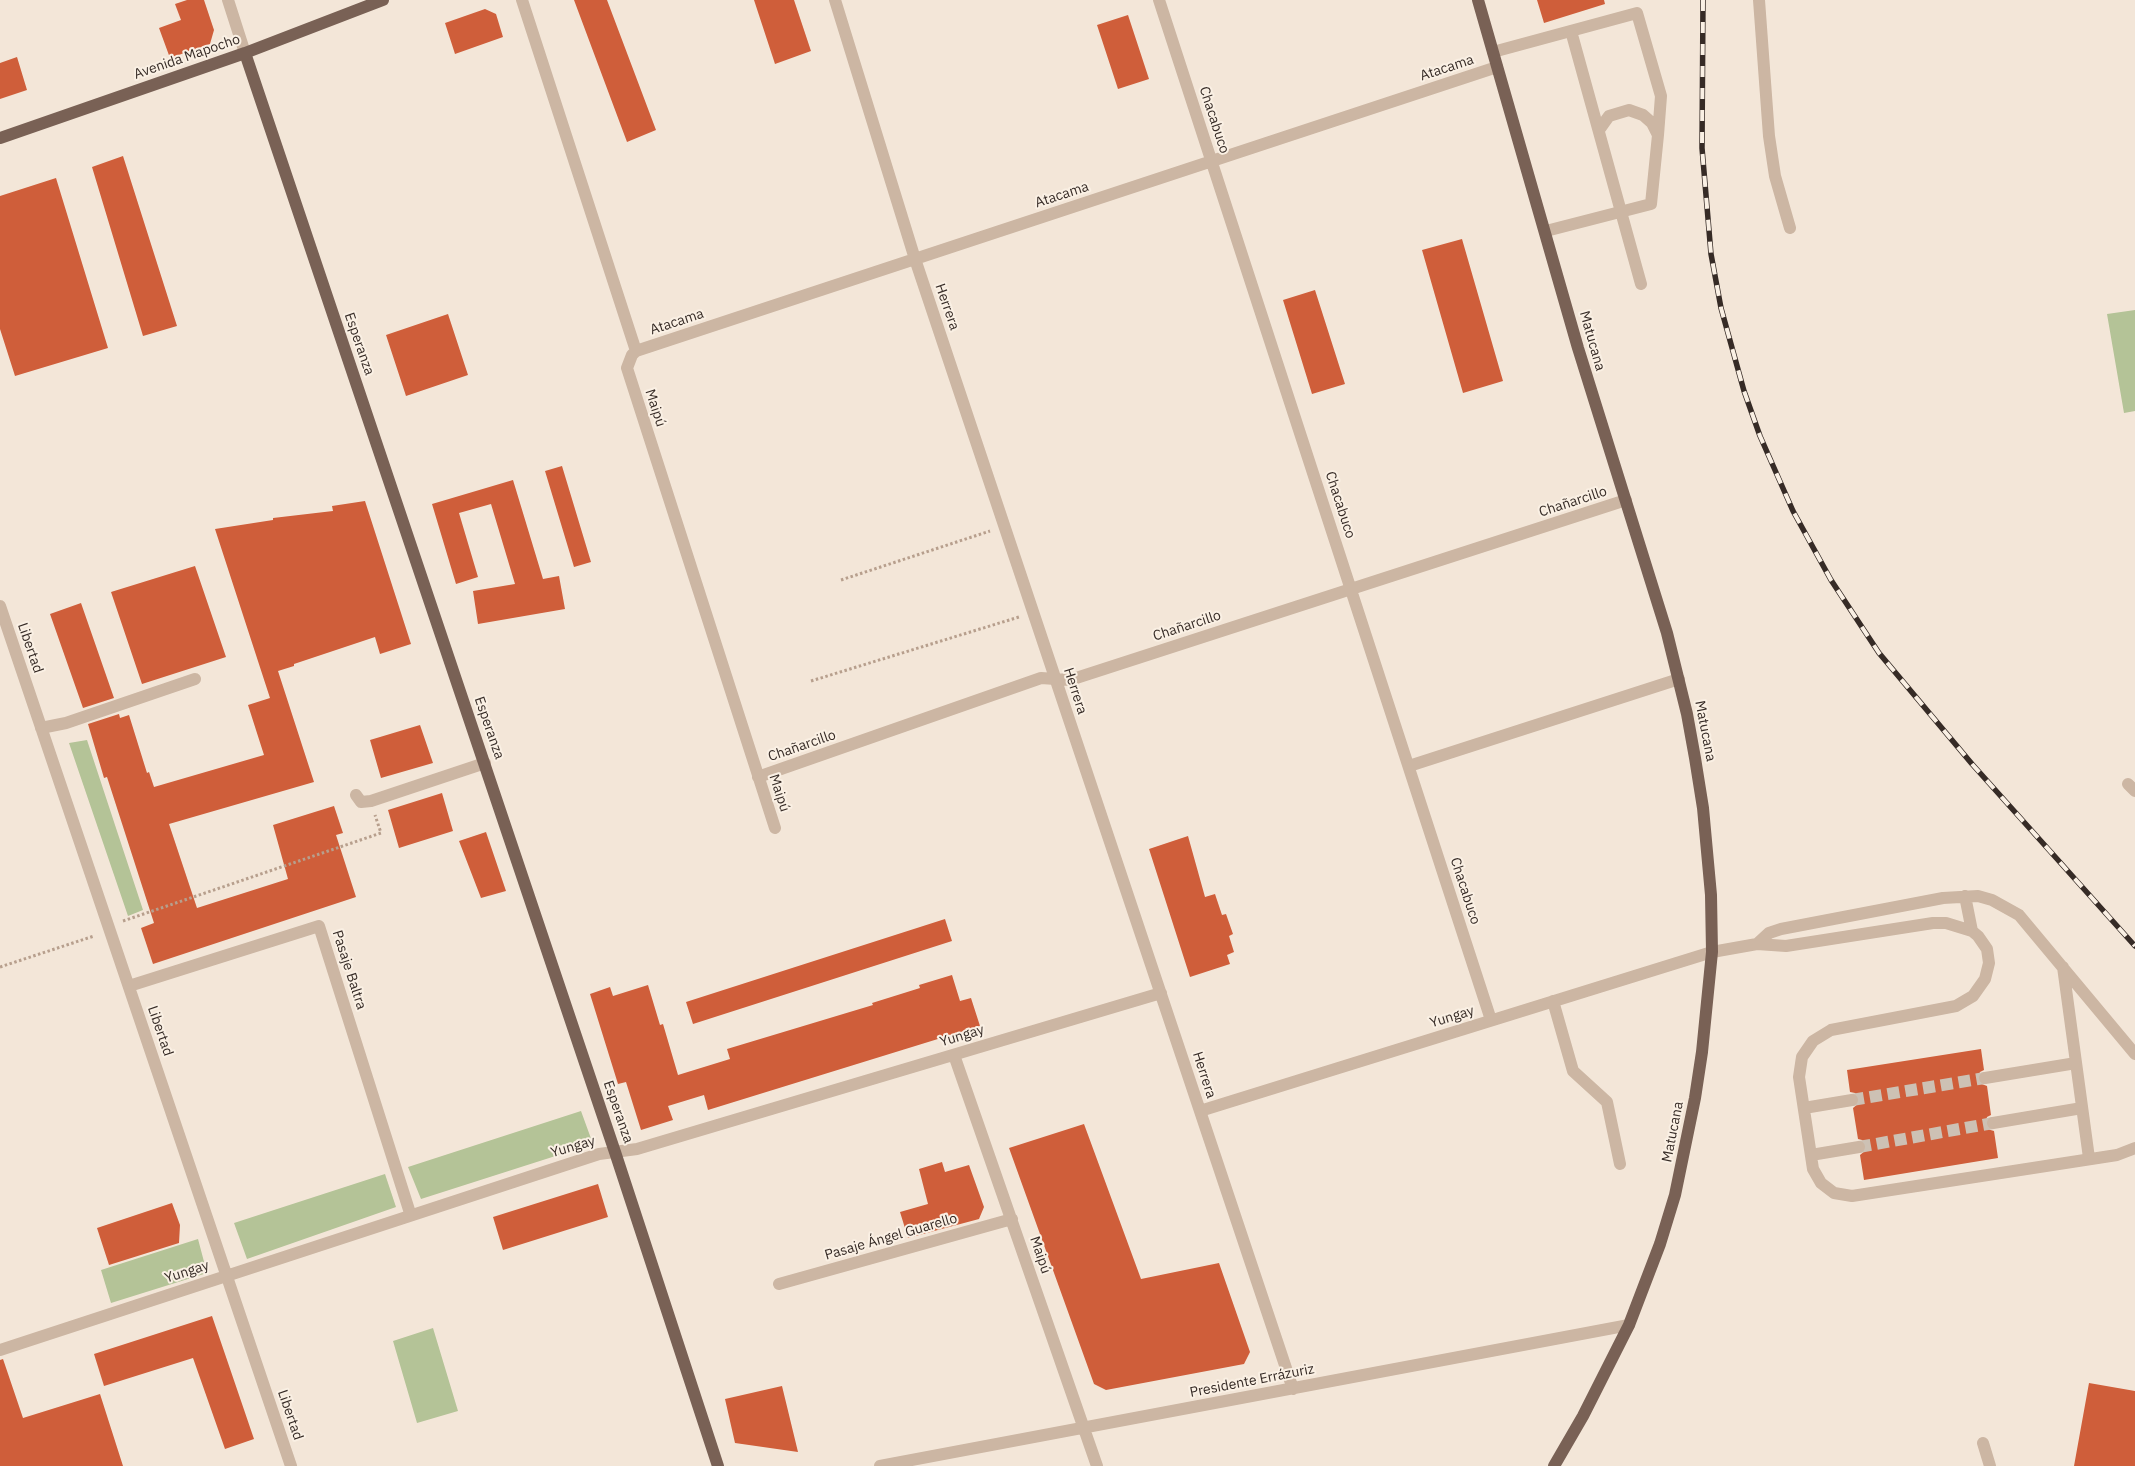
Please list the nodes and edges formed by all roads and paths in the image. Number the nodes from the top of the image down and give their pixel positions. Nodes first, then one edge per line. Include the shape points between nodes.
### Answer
1 (228, 0) edge
2 (383, 0) edge
3 (522, 0) edge
4 (835, 0) edge
5 (1159, 0) edge
6 (1478, 0) edge
7 (1759, 0) edge
8 (1571, 31) junction
9 (1493, 52) junction
10 (245, 53) junction
11 (1497, 67) junction
12 (1599, 130) junction
13 (1658, 135) junction
14 (0, 138) edge
15 (1212, 161) junction
16 (1621, 211) junction
17 (1790, 228) dead end
18 (1546, 232) junction
19 (915, 259) junction
20 (1641, 284) dead end
21 (636, 351) junction
22 (1626, 500) junction
23 (974, 536) dead end
24 (841, 580) dead end
25 (1352, 589) junction
26 (0, 606) edge
27 (1004, 622) dead end
28 (194, 679) dead end
29 (1056, 679) junction
30 (1679, 679) junction
31 (811, 681) dead end
32 (41, 728) junction
33 (485, 763) junction
34 (1409, 766) junction
35 (758, 777) junction
36 (356, 795) dead end
37 (370, 801) junction
38 (775, 828) dead end
39 (1965, 896) junction
40 (129, 919) dead end
41 (110, 931) junction
42 (1972, 932) junction
43 (1757, 944) junction
44 (1712, 952) junction
45 (0, 967) edge
46 (2063, 967) junction
47 (129, 986) junction
48 (1161, 993) junction
49 (1553, 1001) junction
50 (1491, 1020) junction
51 (954, 1054) junction
52 (2135, 1054) edge
53 (2076, 1063) junction
54 (1985, 1078) tunnel mouth
55 (1852, 1100) tunnel mouth
56 (1804, 1108) junction
57 (2082, 1108) junction
58 (1200, 1111) junction
59 (1992, 1123) tunnel mouth
60 (1859, 1146) tunnel mouth
61 (2135, 1148) edge
62 (615, 1152) junction
63 (1811, 1155) junction
64 (2089, 1158) junction
65 (1620, 1164) dead end
66 (410, 1214) junction
67 (1012, 1219) junction
68 (226, 1275) junction
69 (779, 1284) dead end
70 (1629, 1325) junction
71 (0, 1350) edge
72 (1293, 1389) junction
73 (1085, 1428) junction
74 (1983, 1443) dead end
75 (291, 1466) edge
76 (718, 1466) edge
77 (880, 1466) edge
78 (1097, 1466) edge
79 (1554, 1466) edge
80 (1990, 1466) edge

1 - 10 street, Esperanza
2 - 10 main road, Avenida Mapocho
3 - 21 street
4 - 19 street, Herrera
5 - 15 street, Chacabuco
6 - 9 main road, Matucana
7 - 17 street via 1769,136 1775,176
8 - 9 street
8 - 12 street
8 - 13 street via 1637,13 1661,96
9 - 11 main road, Matucana
10 - 14 main road, Avenida Mapocho
10 - 33 main road, Esperanza
11 - 15 street, Atacama
11 - 18 main road, Matucana
12 - 13 street via 1609,116 1629,110 1643,115
12 - 16 street
13 - 16 street via 1651,204
15 - 19 street, Atacama
15 - 25 street, Chacabuco
16 - 18 street
16 - 20 street
18 - 22 main road, Matucana via 1578,348
19 - 21 street, Atacama
19 - 29 street, Herrera
21 - 35 street, Maipú via 628,360 627,368
22 - 25 street, Chañarcillo
22 - 30 main road, Matucana
23 - 24 path
25 - 29 street, Chañarcillo via 1070,680
25 - 34 street, Chacabuco
26 - 32 street, Libertad
27 - 31 path
28 - 32 street via 66,723
29 - 35 street, Chañarcillo via 1041,678
29 - 48 street, Herrera
30 - 34 street
30 - 44 main road, Matucana via 1703,808 1711,895
32 - 41 street, Libertad
33 - 37 street
33 - 62 main road, Esperanza
34 - 50 street, Chacabuco
35 - 38 street, Maipú
36 - 37 street via 361,802
37 - 40 path via 381,833
39 - 42 street
39 - 43 street via 1781,929 1769,933
39 - 46 street via 1992,900 2020,915
41 - 45 path
41 - 47 street, Libertad
42 - 43 street via 1955,924 1933,923 1786,946
42 - 56 street via 1983,942 1989,963 1985,979 1973,996 1956,1006 1841,1027 1822,1034 1807,1048 1800,1067
43 - 44 street, Yungay
44 - 49 street, Yungay
44 - 70 main road, Matucana via 1695,1098 1675,1195
46 - 52 street
46 - 53 street
47 - 66 street, Pasaje Baltra via 319,926
47 - 68 street, Libertad
48 - 51 street, Yungay
48 - 58 street, Herrera
49 - 50 street, Yungay
49 - 65 street via 1573,1071 1606,1102
50 - 58 street, Yungay
51 - 62 street, Yungay
51 - 67 street, Maipú
53 - 54 street
53 - 57 street
55 - 56 street
56 - 63 street
57 - 59 street
57 - 64 street
58 - 72 street, Herrera
60 - 63 street
61 - 64 street via 2117,1155
62 - 66 street, Yungay via 599,1154
62 - 76 main road, Esperanza
63 - 64 street via 1813,1169 1821,1183 1834,1193 1852,1196
66 - 68 street, Yungay
67 - 69 street, Pasaje Ángel Guarello
67 - 73 street, Maipú
68 - 71 street, Yungay
68 - 75 street, Libertad
70 - 72 street, Presidente Errázuriz
70 - 79 main road, Matucana
72 - 73 street, Presidente Errázuriz
73 - 77 street, Presidente Errázuriz
73 - 78 street, Maipú
74 - 80 street

